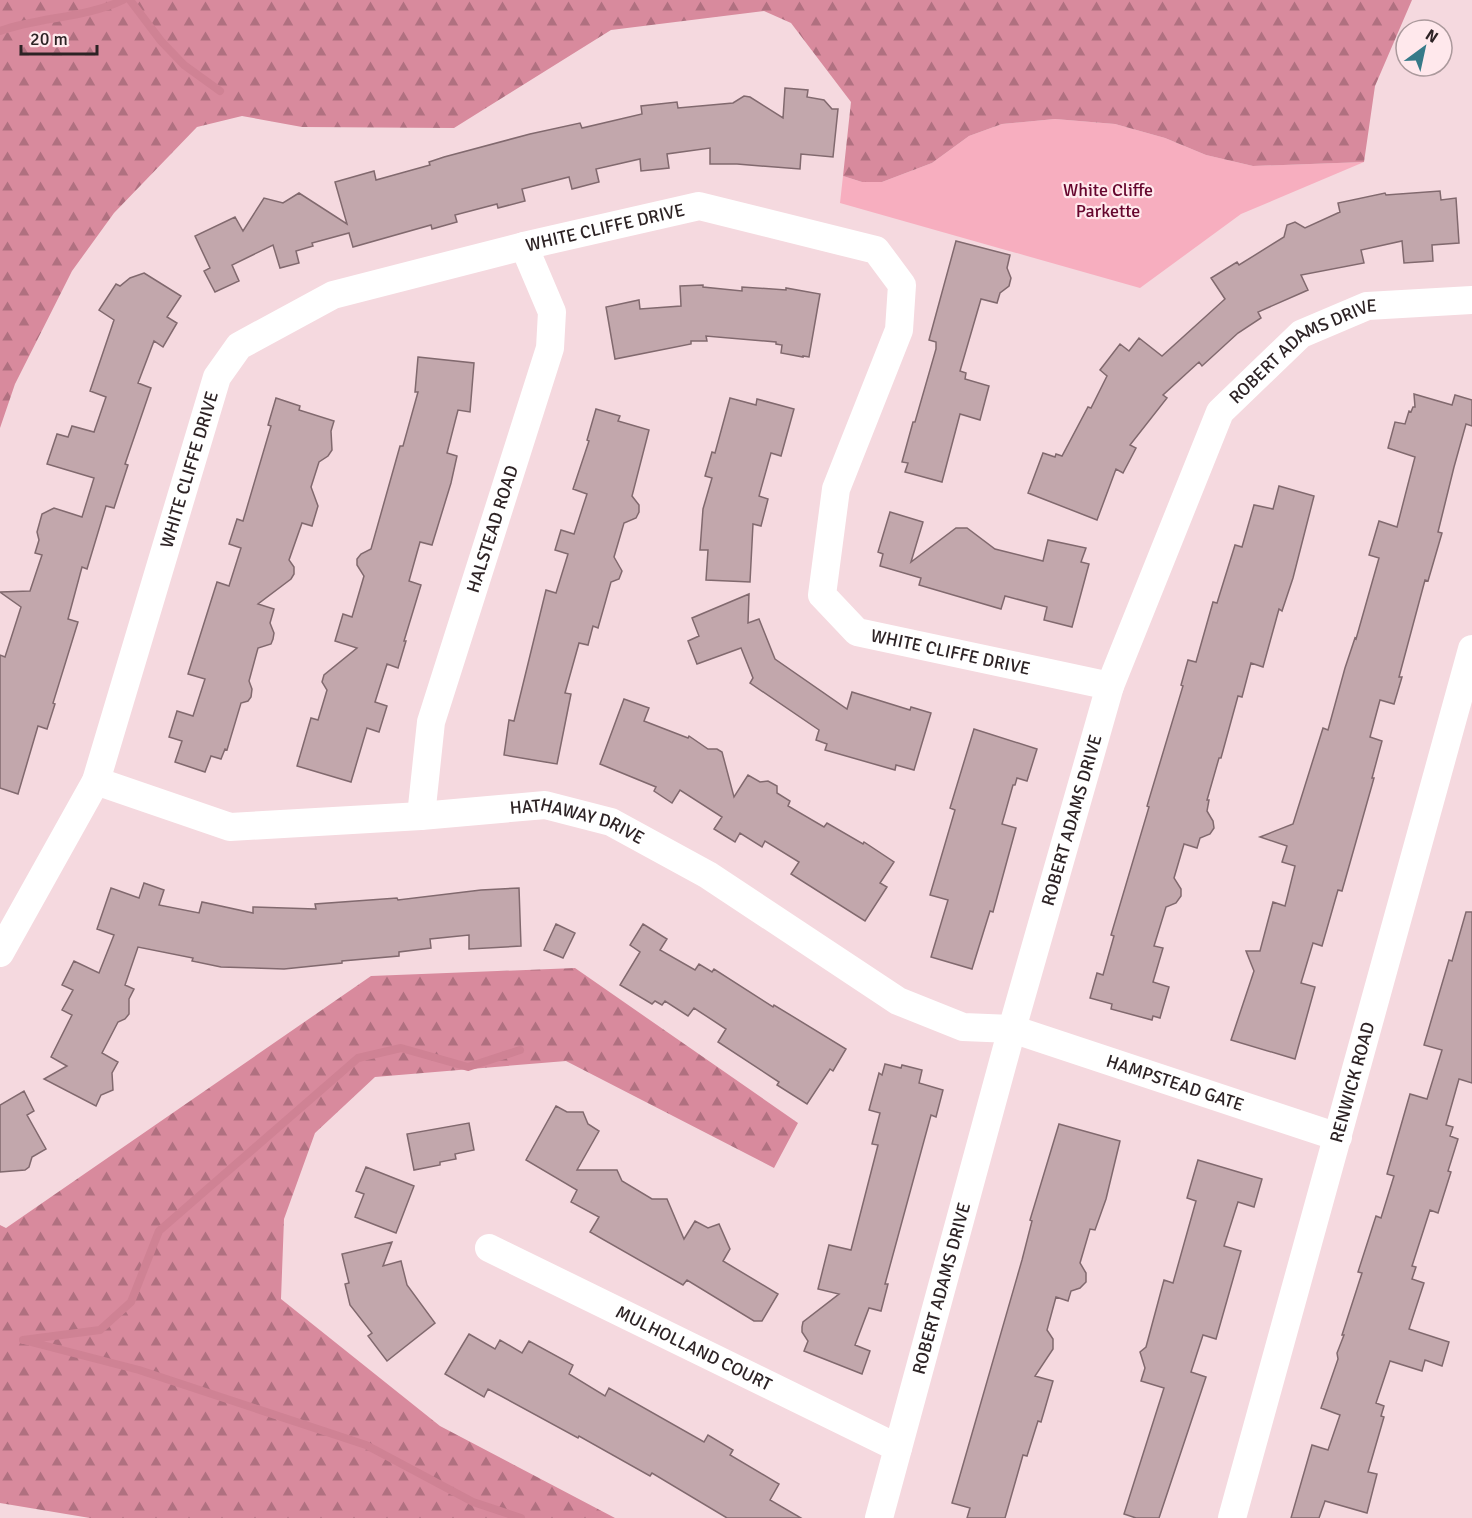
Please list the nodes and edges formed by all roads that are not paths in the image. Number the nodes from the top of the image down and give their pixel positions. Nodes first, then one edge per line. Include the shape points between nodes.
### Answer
1 (524, 246) junction
2 (1472, 300) edge
3 (1472, 649) edge
4 (1110, 686) junction
5 (96, 781) junction
6 (421, 816) junction
7 (0, 953) edge
8 (1012, 1029) junction
9 (1338, 1137) junction
10 (489, 1248) dead end
11 (898, 1448) junction
12 (879, 1518) edge
13 (1232, 1518) edge

1 - 4 street, WHITE CLIFFE DRIVE via 699,206 876,250 902,285 899,330 836,489 822,595 857,632
1 - 5 street, WHITE CLIFFE DRIVE via 333,295 239,346 217,377
1 - 6 street, HALSTEAD ROAD via 552,312 550,348 431,722
2 - 4 street, ROBERT ADAMS DRIVE via 1367,306 1301,334 1220,412
3 - 9 street, RENWICK ROAD
4 - 8 street, ROBERT ADAMS DRIVE
5 - 6 street, HATHAWAY DRIVE via 230,827
5 - 7 street, WHITE CLIFFE DRIVE
6 - 8 street, HATHAWAY DRIVE via 545,805 611,822 708,875 898,1001 963,1027
8 - 9 street, HAMPSTEAD GATE
8 - 11 street, ROBERT ADAMS DRIVE
9 - 13 street, RENWICK ROAD
10 - 11 street, MULHOLLAND COURT
11 - 12 street, ROBERT ADAMS DRIVE

